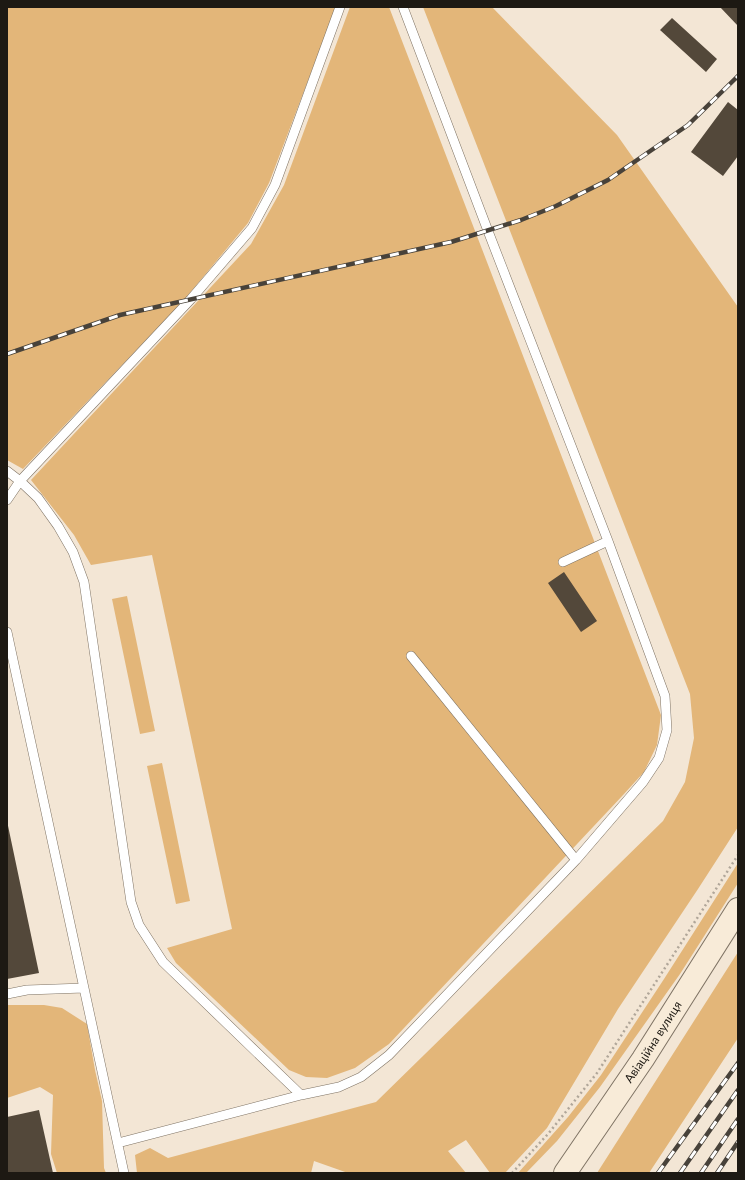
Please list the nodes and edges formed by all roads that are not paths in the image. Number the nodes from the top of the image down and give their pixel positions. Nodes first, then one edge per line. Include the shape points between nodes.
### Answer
1 (340, 7) edge
2 (403, 7) edge
3 (7, 471) edge
4 (20, 481) junction
5 (7, 500) edge
6 (608, 541) junction
7 (563, 562) dead end
8 (7, 632) edge
9 (411, 656) dead end
10 (576, 860) junction
11 (738, 909) edge
12 (84, 988) junction
13 (7, 994) edge
14 (301, 1095) junction
15 (118, 1143) junction
16 (124, 1173) edge
17 (565, 1173) edge

1 - 4 lane via 275,185 252,228 191,299
2 - 6 lane
3 - 4 lane
4 - 5 lane
4 - 14 lane via 38,498 58,526 73,552 84,582 131,902 139,925 163,962
6 - 7 lane
6 - 10 lane via 665,696 667,730 659,758 643,782
8 - 12 lane
9 - 10 lane
10 - 14 lane via 389,1055 361,1077 347,1084
11 - 17 street, Авіаційна вулиця via 644,1059
12 - 13 lane via 27,990
12 - 15 lane
14 - 15 lane
15 - 16 lane

